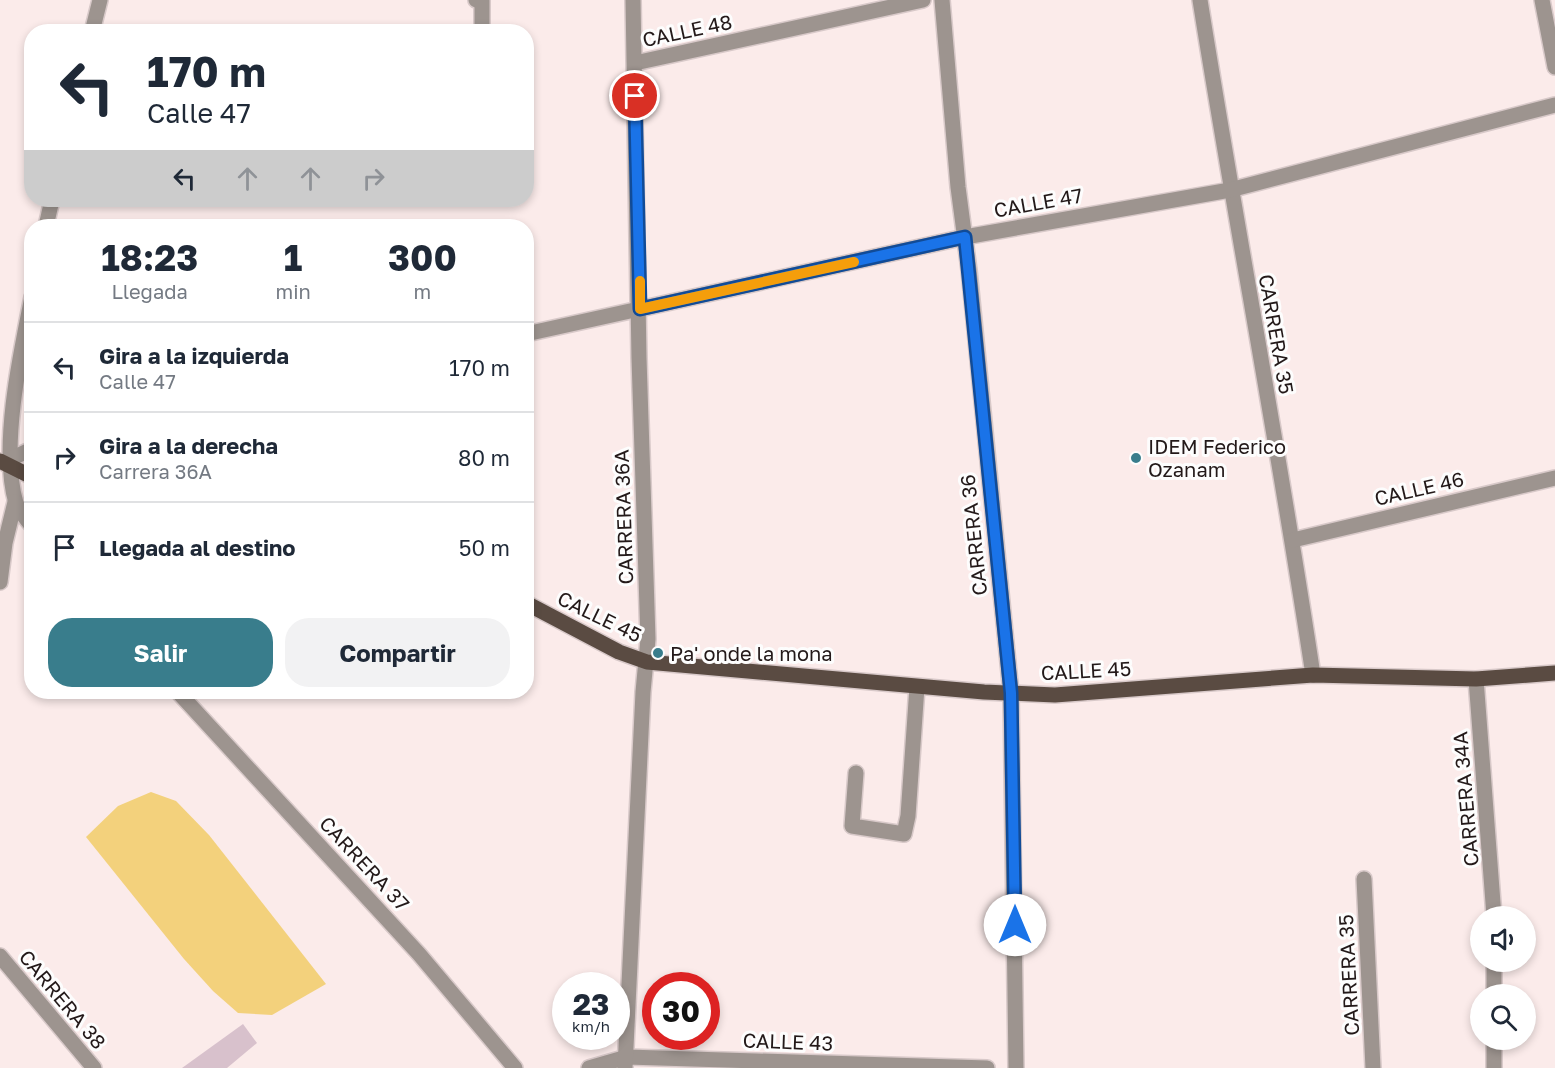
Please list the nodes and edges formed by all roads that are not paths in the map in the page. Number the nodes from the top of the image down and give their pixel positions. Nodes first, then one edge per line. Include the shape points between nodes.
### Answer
1 (100, 0) edge
2 (480, 0) edge
3 (633, 0) edge
4 (924, 0) edge
5 (942, 0) edge
6 (1200, 0) edge
7 (1542, 0) edge
8 (94, 24) edge
9 (482, 24) edge
10 (635, 63) junction
11 (1555, 67) edge
12 (1555, 105) edge
13 (1230, 190) junction
14 (965, 237) junction
15 (640, 309) junction
16 (534, 332) edge
17 (24, 336) edge
18 (24, 452) edge
19 (2, 461) edge
20 (24, 473) edge
21 (1555, 478) edge
22 (15, 502) junction
23 (24, 515) edge
24 (1293, 540) junction
25 (0, 582) edge
26 (534, 607) edge
27 (647, 662) junction
28 (1555, 673) edge
29 (1313, 675) junction
30 (1476, 679) junction
31 (917, 687) junction
32 (1011, 693) junction
33 (184, 699) edge
34 (856, 773) dead end
35 (1364, 879) dead end
36 (1493, 906) edge
37 (0, 956) edge
38 (1494, 1050) edge
39 (626, 1062) edge
40 (94, 1068) edge
41 (515, 1068) edge
42 (589, 1068) edge
43 (987, 1068) edge
44 (1016, 1068) edge
45 (1373, 1068) edge
46 (1494, 1068) edge

1 - 8 street
2 - 9 street
3 - 10 street, CARRERA 36A
4 - 10 street, CALLE 48
5 - 14 street, CARRERA 36 via 957,186
6 - 13 street, CARRERA 35
7 - 11 street
10 - 15 street, CARRERA 36A
12 - 13 street, CALLE 47
13 - 14 street, CALLE 47
13 - 24 street, CARRERA 35
14 - 15 street, CALLE 47
14 - 32 street, CARRERA 36
15 - 16 street, CALLE 47
15 - 27 street, CARRERA 36A
17 - 19 street
18 - 19 street
19 - 20 main road
19 - 22 street
21 - 24 street, CALLE 46
22 - 23 street
22 - 25 street
24 - 29 street, CARRERA 35
26 - 27 main road, CALLE 45 via 619,652
27 - 31 main road, CALLE 45
27 - 39 street, CARRERA 36A
28 - 30 main road, CALLE 45
29 - 30 main road, CALLE 45
29 - 32 main road, CALLE 45 via 1055,695
30 - 36 street, CARRERA 34A
31 - 32 main road, CALLE 45
31 - 34 street via 904,834 852,826
32 - 44 street, CARRERA 36
33 - 41 street, CARRERA 37 via 419,954
35 - 45 street, CARRERA 35
37 - 40 street, CARRERA 38
38 - 46 street
39 - 42 street, CALLE 43
39 - 43 street, CALLE 43

